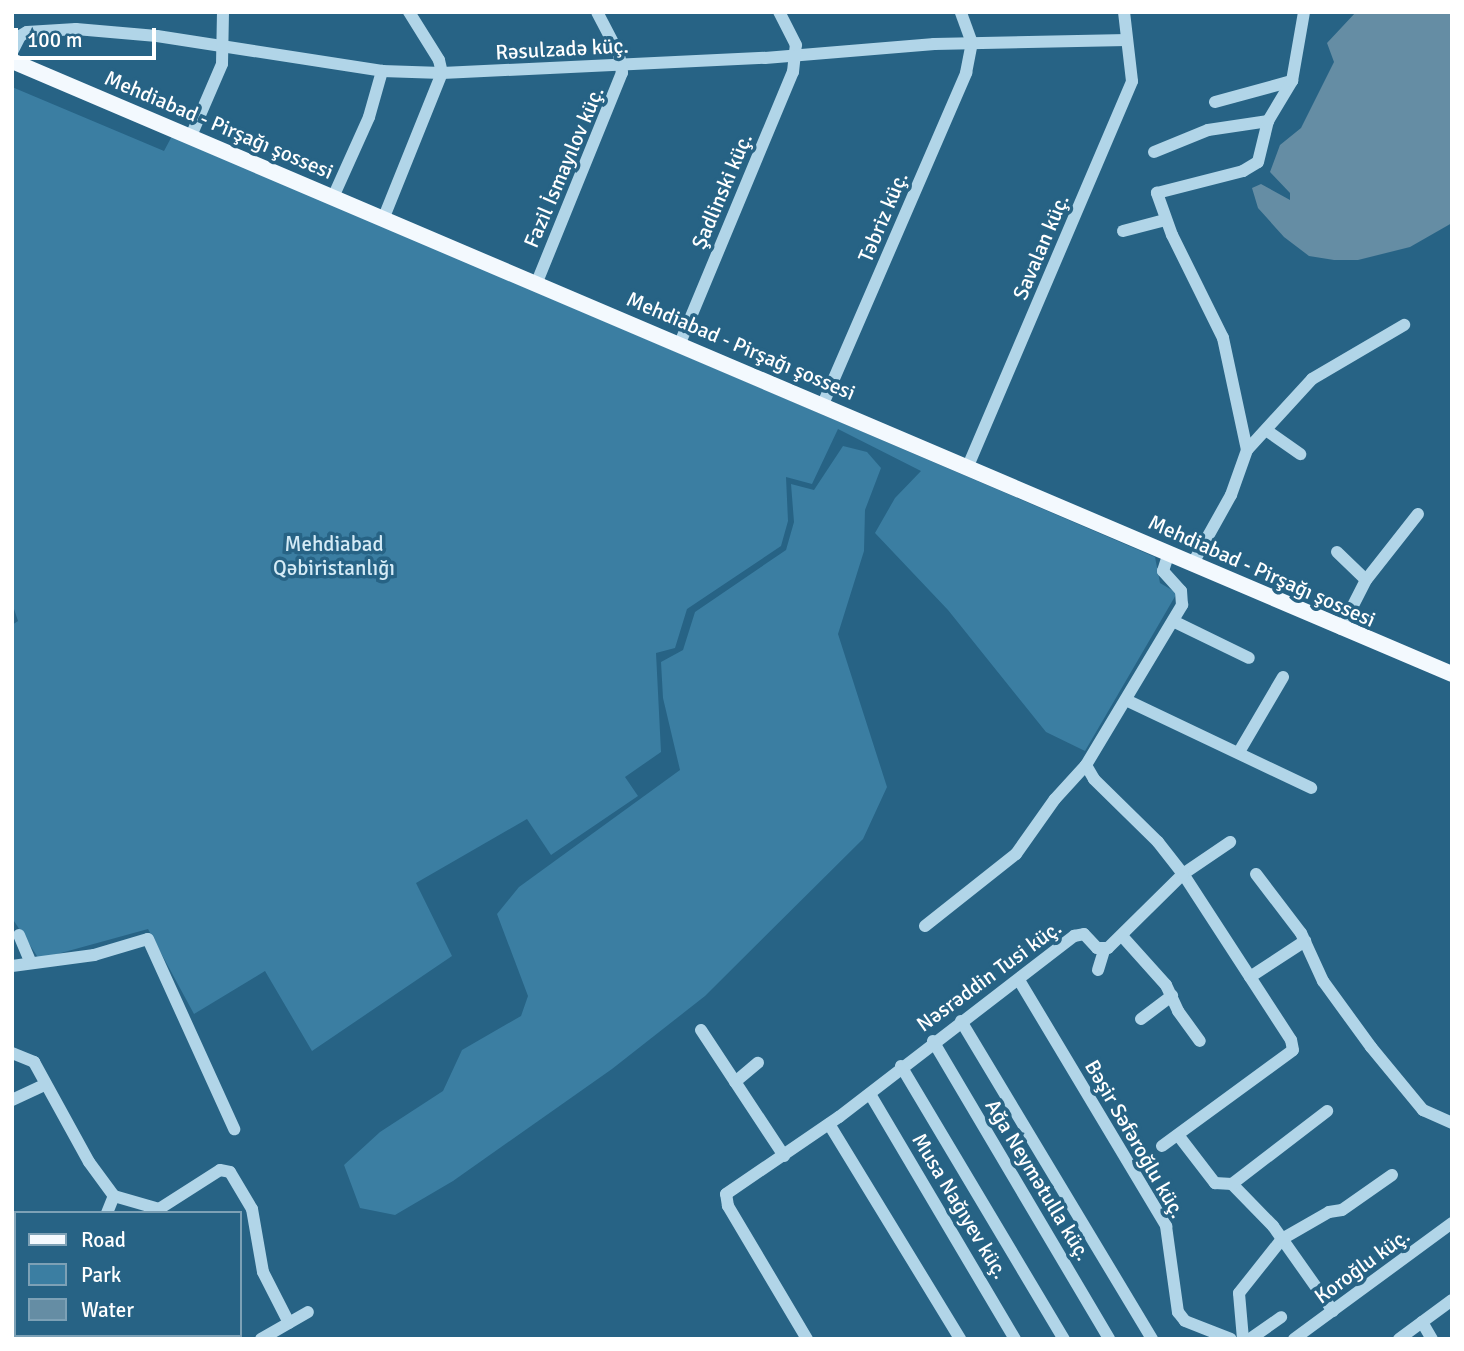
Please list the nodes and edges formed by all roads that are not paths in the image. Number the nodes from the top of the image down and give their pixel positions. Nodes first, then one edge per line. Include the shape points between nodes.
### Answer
1 (223, 12) edge
2 (409, 12) edge
3 (597, 12) edge
4 (779, 12) edge
5 (961, 12) edge
6 (1124, 12) edge
7 (1304, 12) edge
8 (1127, 40) junction
9 (972, 43) junction
10 (225, 47) junction
11 (12, 52) edge
12 (797, 53) junction
13 (12, 61) edge
14 (622, 65) junction
15 (382, 71) junction
16 (442, 74) junction
17 (1292, 81) junction
18 (1215, 102) dead end
19 (1268, 121) junction
20 (191, 136) junction
21 (1154, 152) dead end
22 (334, 195) junction
23 (384, 217) junction
24 (1165, 220) junction
25 (1123, 231) dead end
26 (537, 282) junction
27 (1404, 325) dead end
28 (680, 343) junction
29 (823, 404) junction
30 (1266, 430) junction
31 (1247, 450) junction
32 (1300, 454) dead end
33 (968, 466) junction
34 (1418, 514) dead end
35 (1169, 552) junction
36 (1337, 552) dead end
37 (1193, 563) junction
38 (1366, 580) junction
39 (1175, 622) junction
40 (1341, 629) junction
41 (1250, 658) dead end
42 (1452, 674) edge
43 (1283, 677) dead end
44 (1126, 700) junction
45 (1239, 752) junction
46 (1086, 765) junction
47 (1311, 788) dead end
48 (1230, 842) dead end
49 (1183, 874) junction
50 (1256, 874) dead end
51 (925, 926) dead end
52 (19, 935) dead end
53 (1122, 936) junction
54 (1305, 941) junction
55 (1104, 950) junction
56 (31, 963) junction
57 (12, 967) edge
58 (1098, 970) dead end
59 (1250, 977) junction
60 (1019, 980) junction
61 (1172, 996) junction
62 (1141, 1019) dead end
63 (961, 1020) junction
64 (701, 1030) dead end
65 (933, 1041) junction
66 (1200, 1041) dead end
67 (12, 1053) edge
68 (758, 1063) dead end
69 (901, 1066) junction
70 (736, 1082) junction
71 (44, 1085) junction
72 (870, 1094) junction
73 (12, 1100) edge
74 (1327, 1111) dead end
75 (1452, 1123) edge
76 (829, 1124) junction
77 (234, 1129) dead end
78 (1178, 1135) junction
79 (1162, 1146) dead end
80 (784, 1156) junction
81 (1392, 1175) dead end
82 (1232, 1184) junction
83 (114, 1196) junction
84 (108, 1211) edge
85 (152, 1211) edge
86 (1452, 1223) edge
87 (1282, 1239) junction
88 (1451, 1302) edge
89 (1333, 1311) junction
90 (308, 1312) dead end
91 (1281, 1317) dead end
92 (1422, 1322) junction
93 (289, 1323) junction
94 (261, 1339) edge
95 (807, 1339) edge
96 (960, 1339) edge
97 (1015, 1339) edge
98 (1064, 1339) edge
99 (1109, 1339) edge
100 (1152, 1339) edge
101 (1231, 1339) edge
102 (1243, 1339) edge
103 (1250, 1339) edge
104 (1294, 1339) edge
105 (1399, 1339) edge
106 (1432, 1339) edge

1 - 10 street
2 - 16 street via 439,60
3 - 14 street
4 - 12 street
5 - 9 street
6 - 8 street, Savalan küç.
7 - 17 street
8 - 9 street, Rəsulzadə küç.
8 - 33 street, Savalan küç. via 1132,81
9 - 12 street, Rəsulzadə küç.
9 - 29 street, Təbriz küç. via 966,73
10 - 11 street, Rəsulzadə küç. via 157,36 48,29 20,36
10 - 15 street, Rəsulzadə küç.
10 - 20 street via 222,65
12 - 14 street, Rəsulzadə küç.
12 - 28 street, Şadlinski küç.
13 - 20 main road, Mehdiabad - Pirşağı şossesi
14 - 16 street, Rəsulzadə küç.
14 - 26 street, Fazil İsmayılov küç. via 617,91
15 - 16 street, Rəsulzadə küç.
15 - 22 street via 369,117
16 - 23 street
17 - 18 street
17 - 19 street
19 - 21 street via 1208,130
19 - 24 street via 1263,149 1252,167 1159,190
20 - 22 main road, Mehdiabad - Pirşağı şossesi
22 - 23 main road, Mehdiabad - Pirşağı şossesi
23 - 26 main road, Mehdiabad - Pirşağı şossesi
24 - 25 street
24 - 31 street via 1223,338
26 - 28 main road, Mehdiabad - Pirşağı şossesi
27 - 30 street via 1312,379
28 - 29 main road, Mehdiabad - Pirşağı şossesi
29 - 33 main road, Mehdiabad - Pirşağı şossesi
30 - 31 street
30 - 32 street
31 - 37 street via 1231,495
33 - 35 main road, Mehdiabad - Pirşağı şossesi
34 - 38 street
35 - 37 main road, Mehdiabad - Pirşağı şossesi
35 - 39 street via 1163,571 1184,598
36 - 38 street
37 - 40 main road, Mehdiabad - Pirşağı şossesi
38 - 40 street
39 - 41 street
39 - 44 street
40 - 42 main road, Mehdiabad - Pirşağı şossesi
43 - 45 street
44 - 45 street
44 - 46 street
45 - 47 street
46 - 49 street
46 - 51 street via 1016,855
48 - 49 street
49 - 53 street
49 - 59 street
50 - 54 street
52 - 56 street
53 - 55 street
53 - 61 street
54 - 59 street
54 - 75 street via 1323,981 1371,1048 1423,1110
55 - 58 street
55 - 60 street, Nəsrəddin Tusi küç. via 1089,936 1079,934
56 - 57 street
56 - 77 street via 94,955 148,939
59 - 78 street via 1293,1050
60 - 63 street, Nəsrəddin Tusi küç.
60 - 101 street, Bəşir Səfəroğlu küç. via 1166,1226 1178,1312 1185,1321
61 - 62 street
61 - 66 street
63 - 65 street, Nəsrəddin Tusi küç.
63 - 100 street
64 - 70 street
65 - 69 street, Nəsrəddin Tusi küç.
65 - 99 street, Ağa Neymətulla küç.
67 - 71 street via 30,1058
68 - 70 street
69 - 72 street, Nəsrəddin Tusi küç.
69 - 98 street
70 - 80 street
71 - 73 street
71 - 83 street
72 - 76 street, Nəsrəddin Tusi küç.
72 - 97 street, Musa Nağıyev küç.
74 - 82 street
76 - 80 street, Nəsrəddin Tusi küç.
76 - 96 street
78 - 79 street
78 - 82 street via 1216,1183
80 - 95 street, Nəsrəddin Tusi küç. via 725,1198
81 - 87 street via 1342,1210 1329,1212
82 - 87 street
83 - 84 street
83 - 85 street
85 - 93 street via 167,1207 220,1170 230,1172 252,1209 263,1272
86 - 89 street, Koroğlu küç.
87 - 89 street
87 - 102 street via 1239,1293
88 - 92 street
89 - 104 street, Koroğlu küç.
90 - 93 street
91 - 103 street
92 - 105 street
92 - 106 street
93 - 94 street

